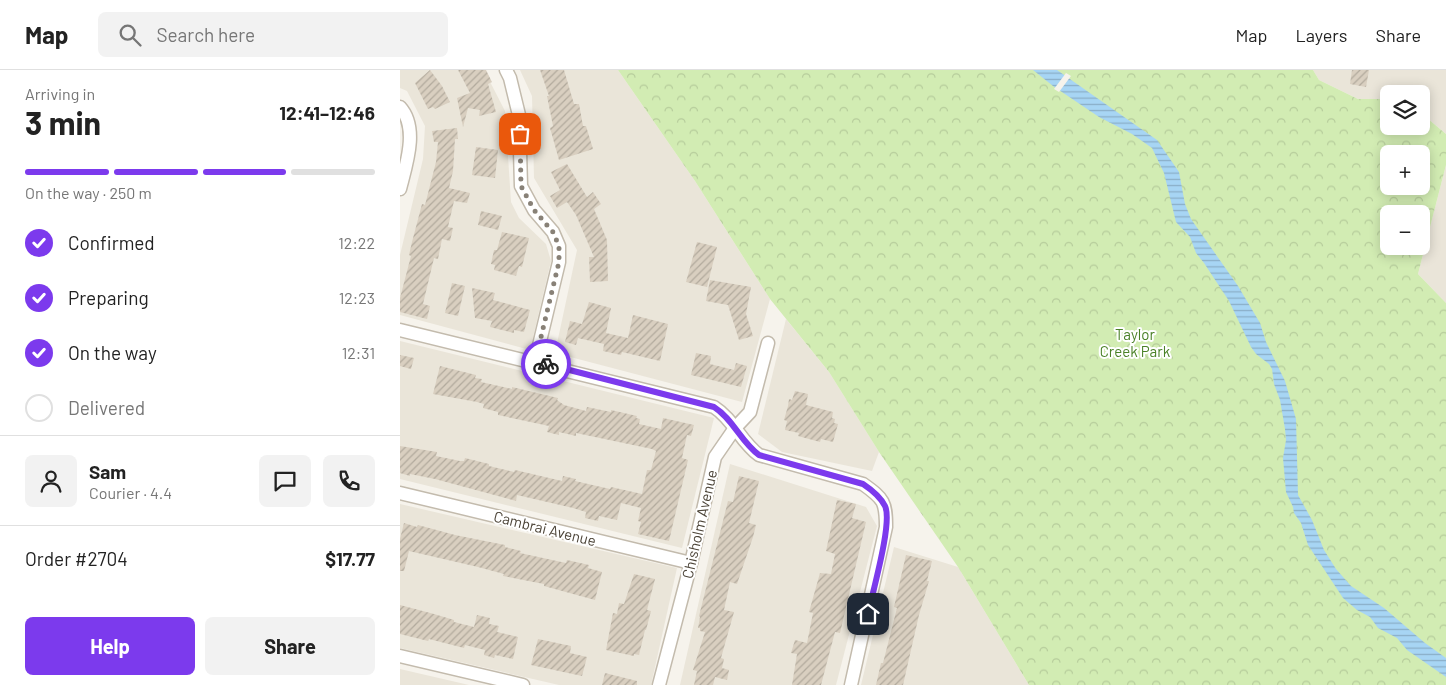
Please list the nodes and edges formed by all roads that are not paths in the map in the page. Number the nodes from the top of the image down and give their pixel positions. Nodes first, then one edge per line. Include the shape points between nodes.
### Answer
1 (506, 70) edge
2 (400, 107) edge
3 (400, 189) edge
4 (400, 330) edge
5 (768, 343) dead end
6 (535, 362) junction
7 (735, 428) junction
8 (400, 493) edge
9 (691, 563) junction
10 (400, 656) edge
11 (523, 685) edge
12 (659, 685) edge
13 (851, 685) edge

1 - 6 street via 519,115 521,186 559,246 559,262
2 - 3 street via 409,128 410,145
4 - 6 street
5 - 7 street, Chisholm Avenue via 750,412
6 - 7 street via 714,407
7 - 9 street, Chisholm Avenue via 715,457
7 - 13 street via 759,455 863,484 886,508 885,536
8 - 9 street, Cambrai Avenue
9 - 12 street, Chisholm Avenue
10 - 11 street

